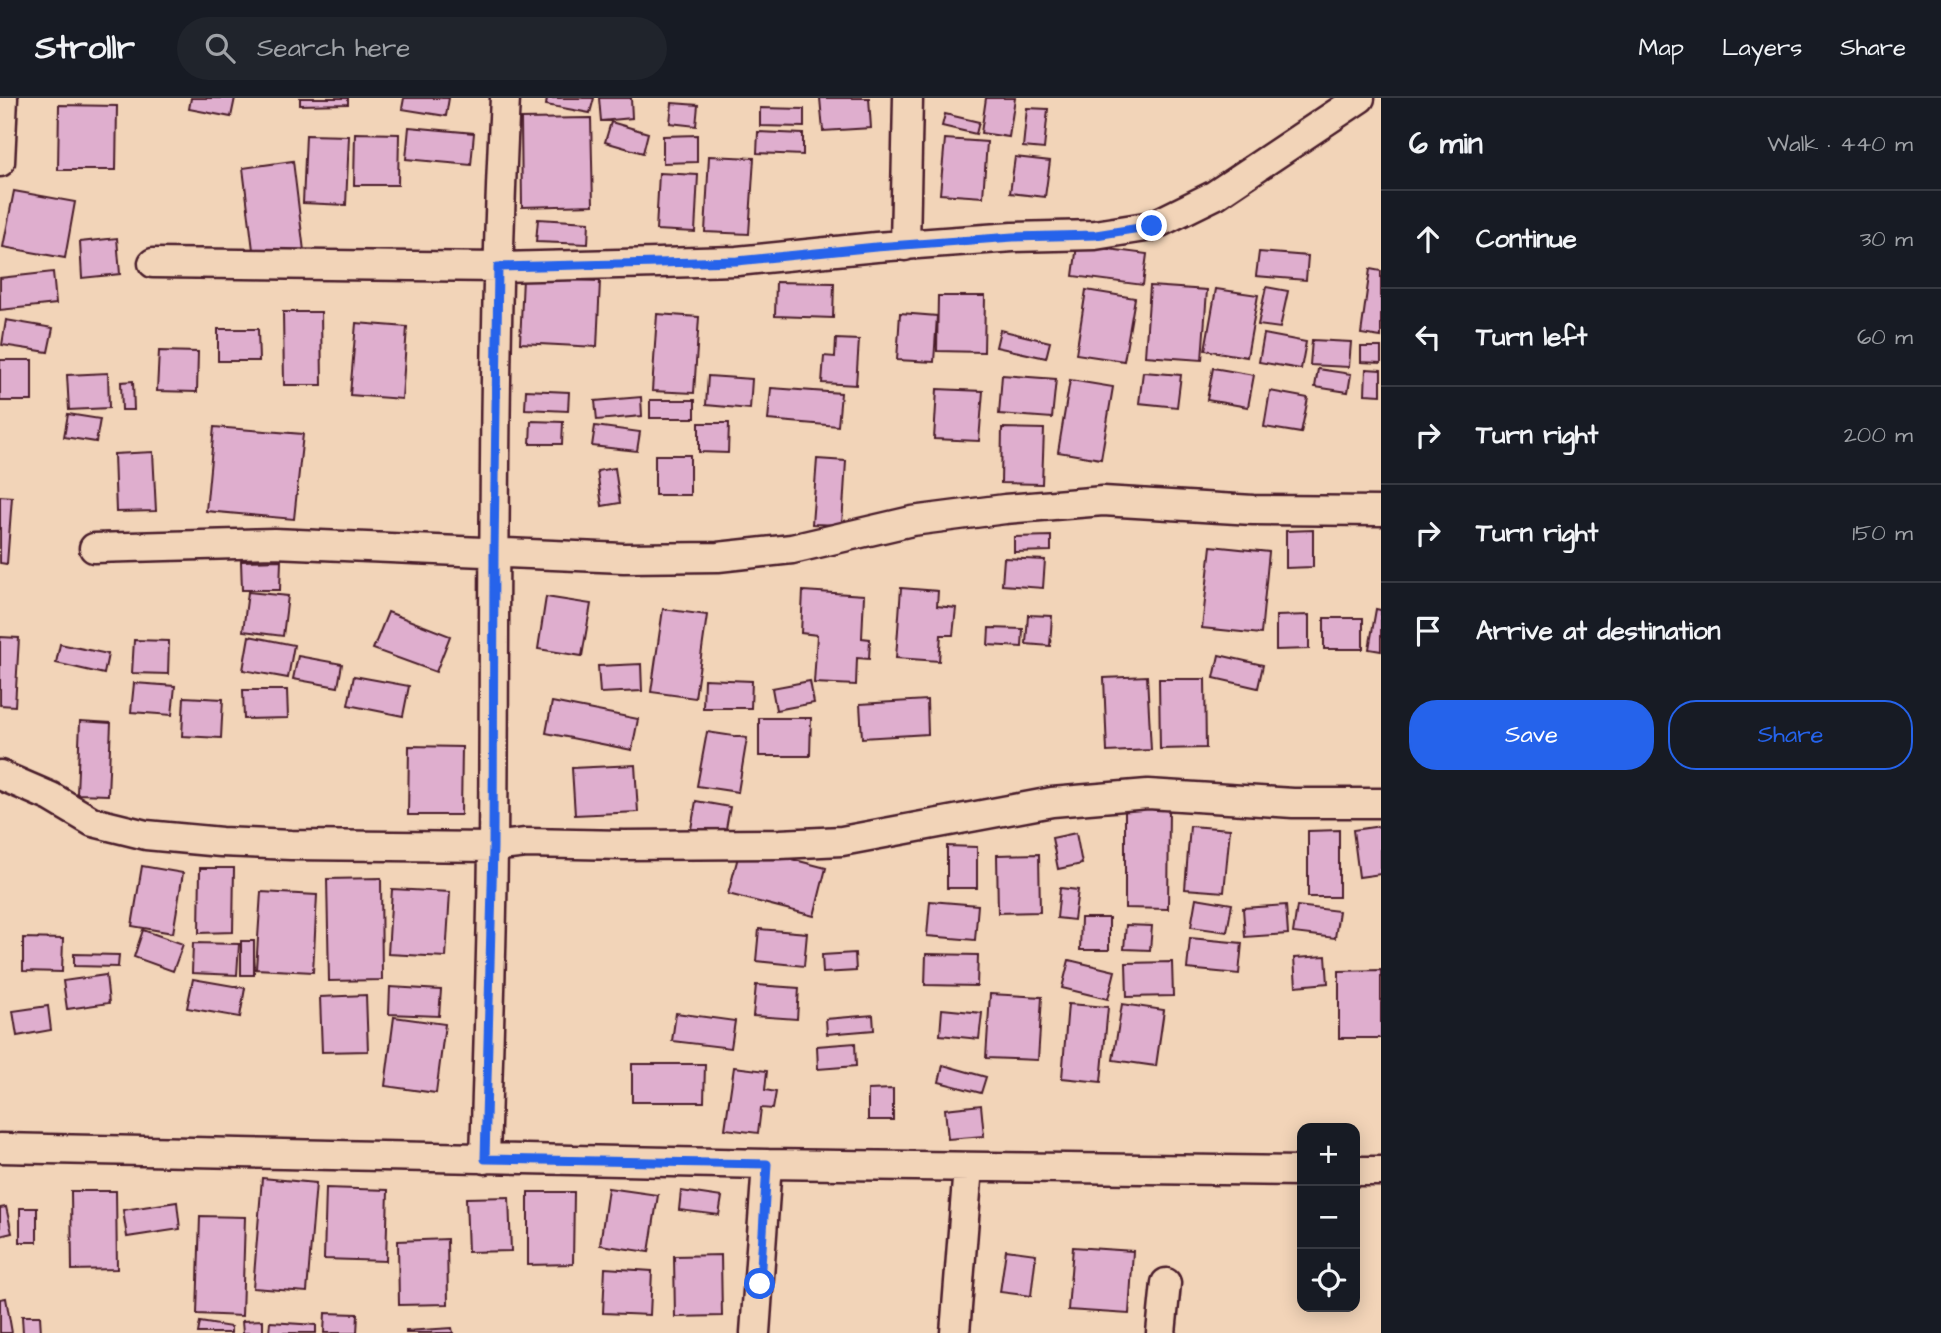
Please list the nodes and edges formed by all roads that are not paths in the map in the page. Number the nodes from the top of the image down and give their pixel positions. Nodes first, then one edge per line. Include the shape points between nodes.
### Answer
1 (3, 98) edge
2 (505, 98) edge
3 (908, 98) edge
4 (1360, 98) edge
5 (0, 162) edge
6 (905, 246) junction
7 (153, 263) dead end
8 (498, 267) junction
9 (1381, 511) edge
10 (94, 548) dead end
11 (494, 551) junction
12 (0, 775) edge
13 (1381, 803) edge
14 (493, 847) junction
15 (0, 1149) edge
16 (485, 1159) junction
17 (767, 1164) junction
18 (968, 1167) junction
19 (1297, 1171) edge
20 (1360, 1171) edge
21 (1381, 1171) edge
22 (1166, 1283) dead end
23 (755, 1333) edge
24 (955, 1333) edge
25 (1161, 1333) edge

1 - 5 street
2 - 8 street
3 - 6 street
4 - 6 street via 1215,195 1152,226 1096,235
6 - 8 street via 737,261
7 - 8 street
8 - 11 street
9 - 11 street via 1253,510 1103,500 912,521 792,549 718,557 624,558
10 - 11 street via 274,543
11 - 14 street
12 - 14 street via 93,822 146,835 291,845
13 - 14 street via 1148,794 1052,802 842,841
14 - 16 street
15 - 16 street
16 - 17 street
17 - 18 street
17 - 23 street
18 - 19 street
18 - 24 street
20 - 21 street
22 - 25 street

